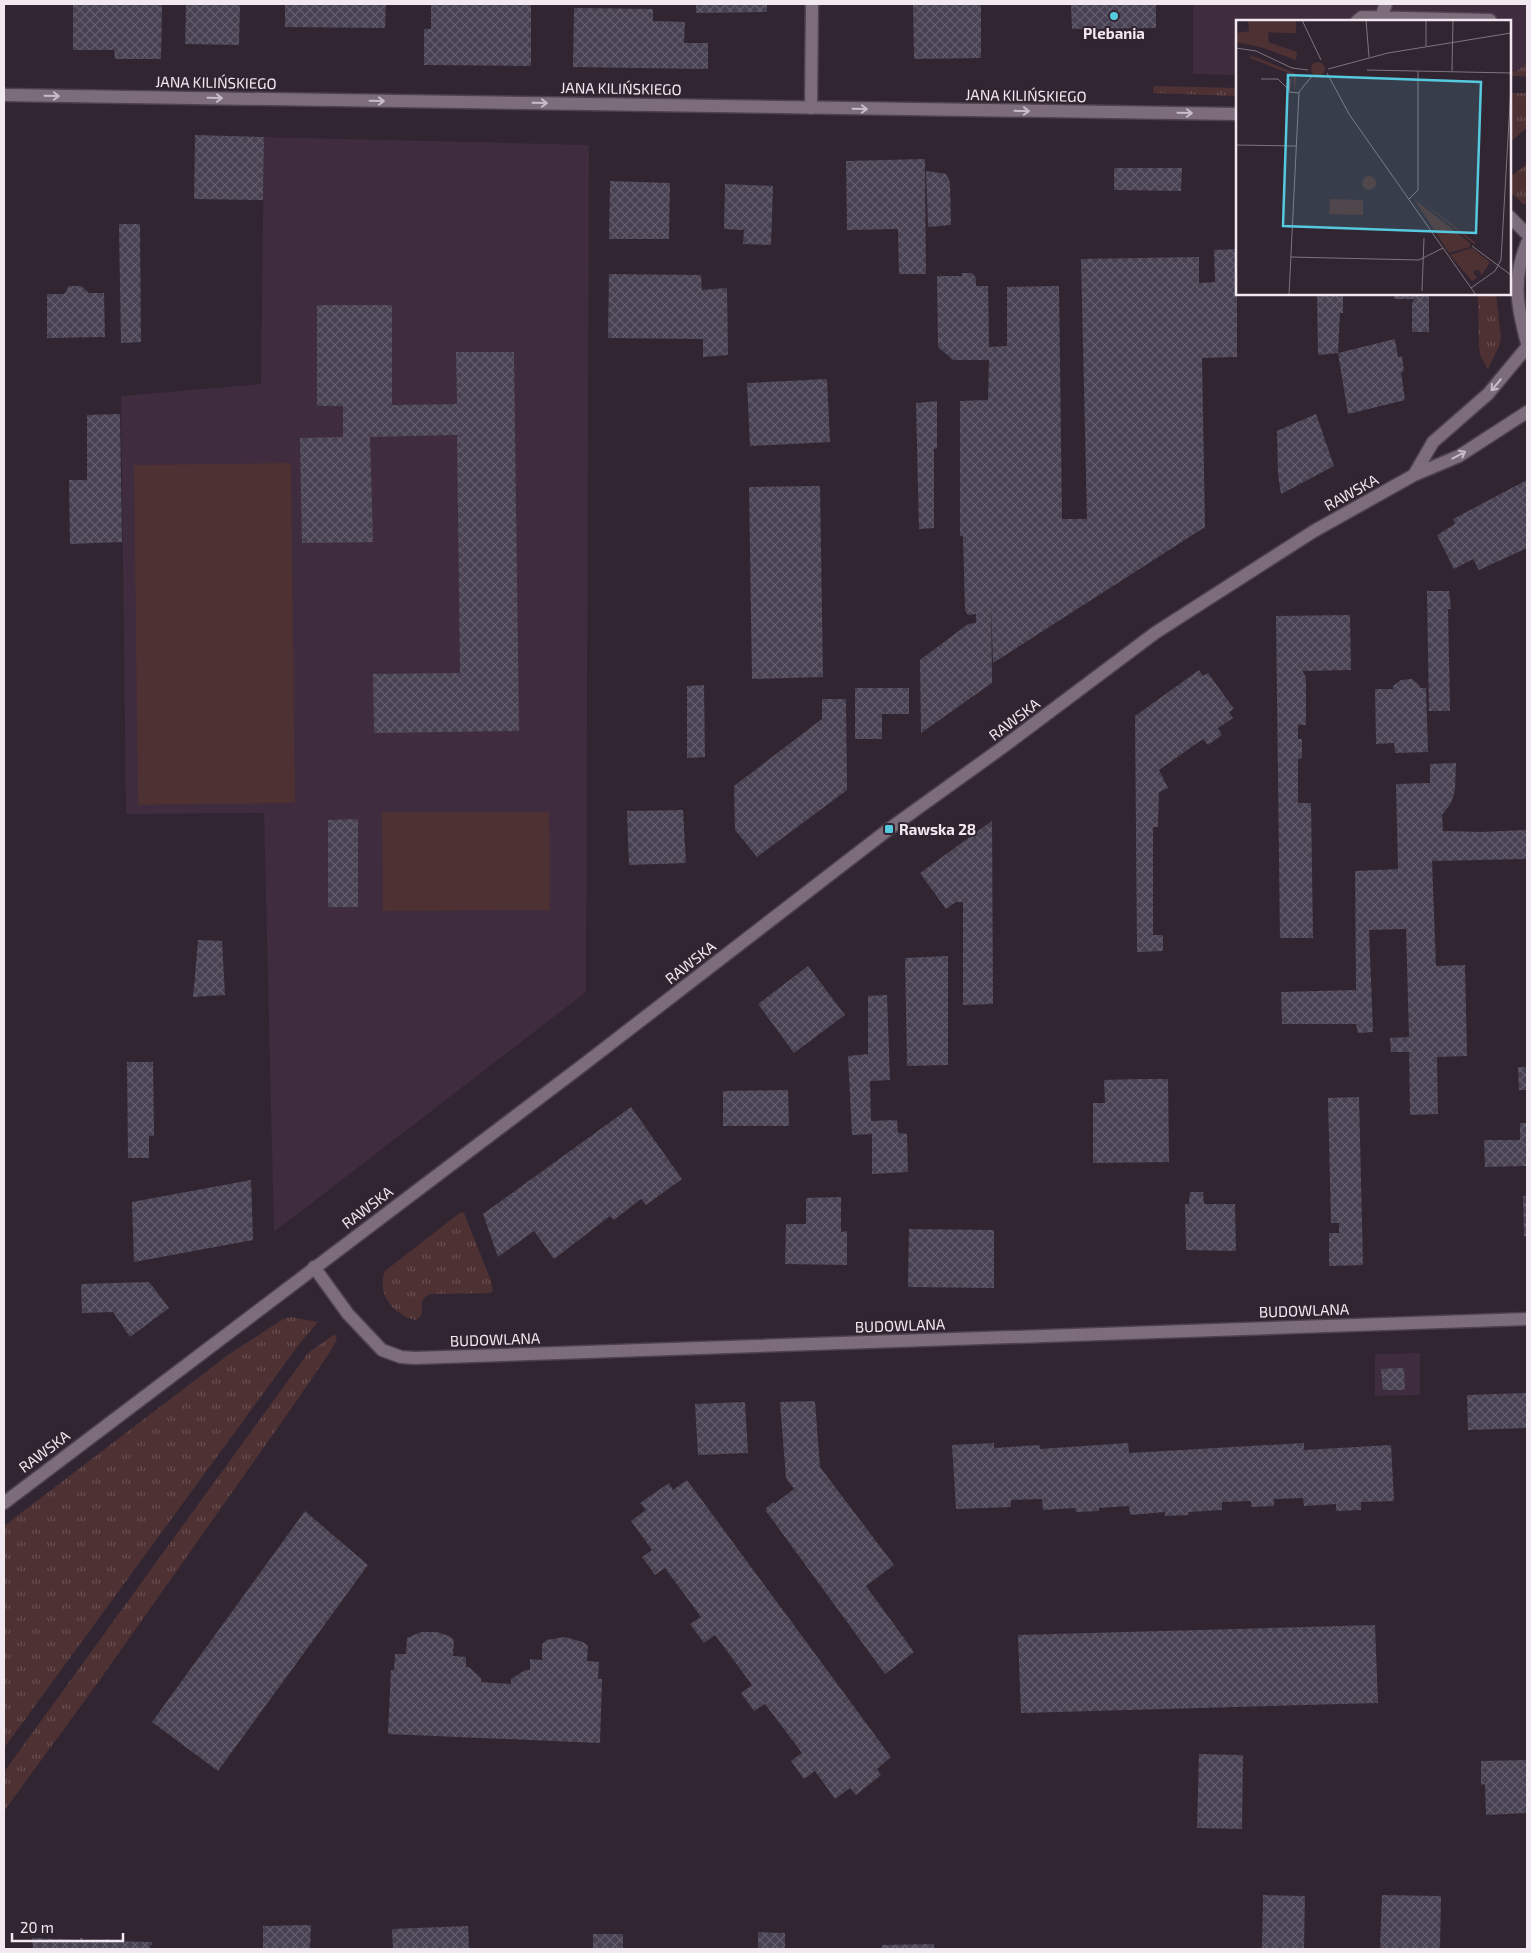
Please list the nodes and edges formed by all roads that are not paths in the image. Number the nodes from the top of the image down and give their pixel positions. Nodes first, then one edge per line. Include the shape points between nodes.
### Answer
1 (812, 4) edge
2 (1386, 4) edge
3 (1381, 17) junction
4 (1358, 20) edge
5 (1490, 20) edge
6 (4, 96) edge
7 (811, 108) junction
8 (1236, 114) edge
9 (1511, 218) edge
10 (1527, 234) edge
11 (1527, 243) edge
12 (1527, 343) edge
13 (1527, 347) edge
14 (1527, 412) edge
15 (1414, 475) junction
16 (314, 1267) junction
17 (1527, 1319) edge
18 (4, 1502) edge

1 - 7 street
2 - 3 street
3 - 4 street
3 - 5 street
6 -> 7 street, JANA KILIŃSKIEGO
7 -> 8 street, JANA KILIŃSKIEGO
9 - 10 street
11 - 12 street via 1517,281 1518,307
13 -> 15 street via 1488,394 1433,442
15 -> 14 street, RAWSKA via 1459,456
15 - 16 street, RAWSKA via 1314,531 1155,633 1003,748 888,829 584,1065
16 - 17 street, BUDOWLANA via 348,1314 382,1350 415,1358
16 - 18 street, RAWSKA

